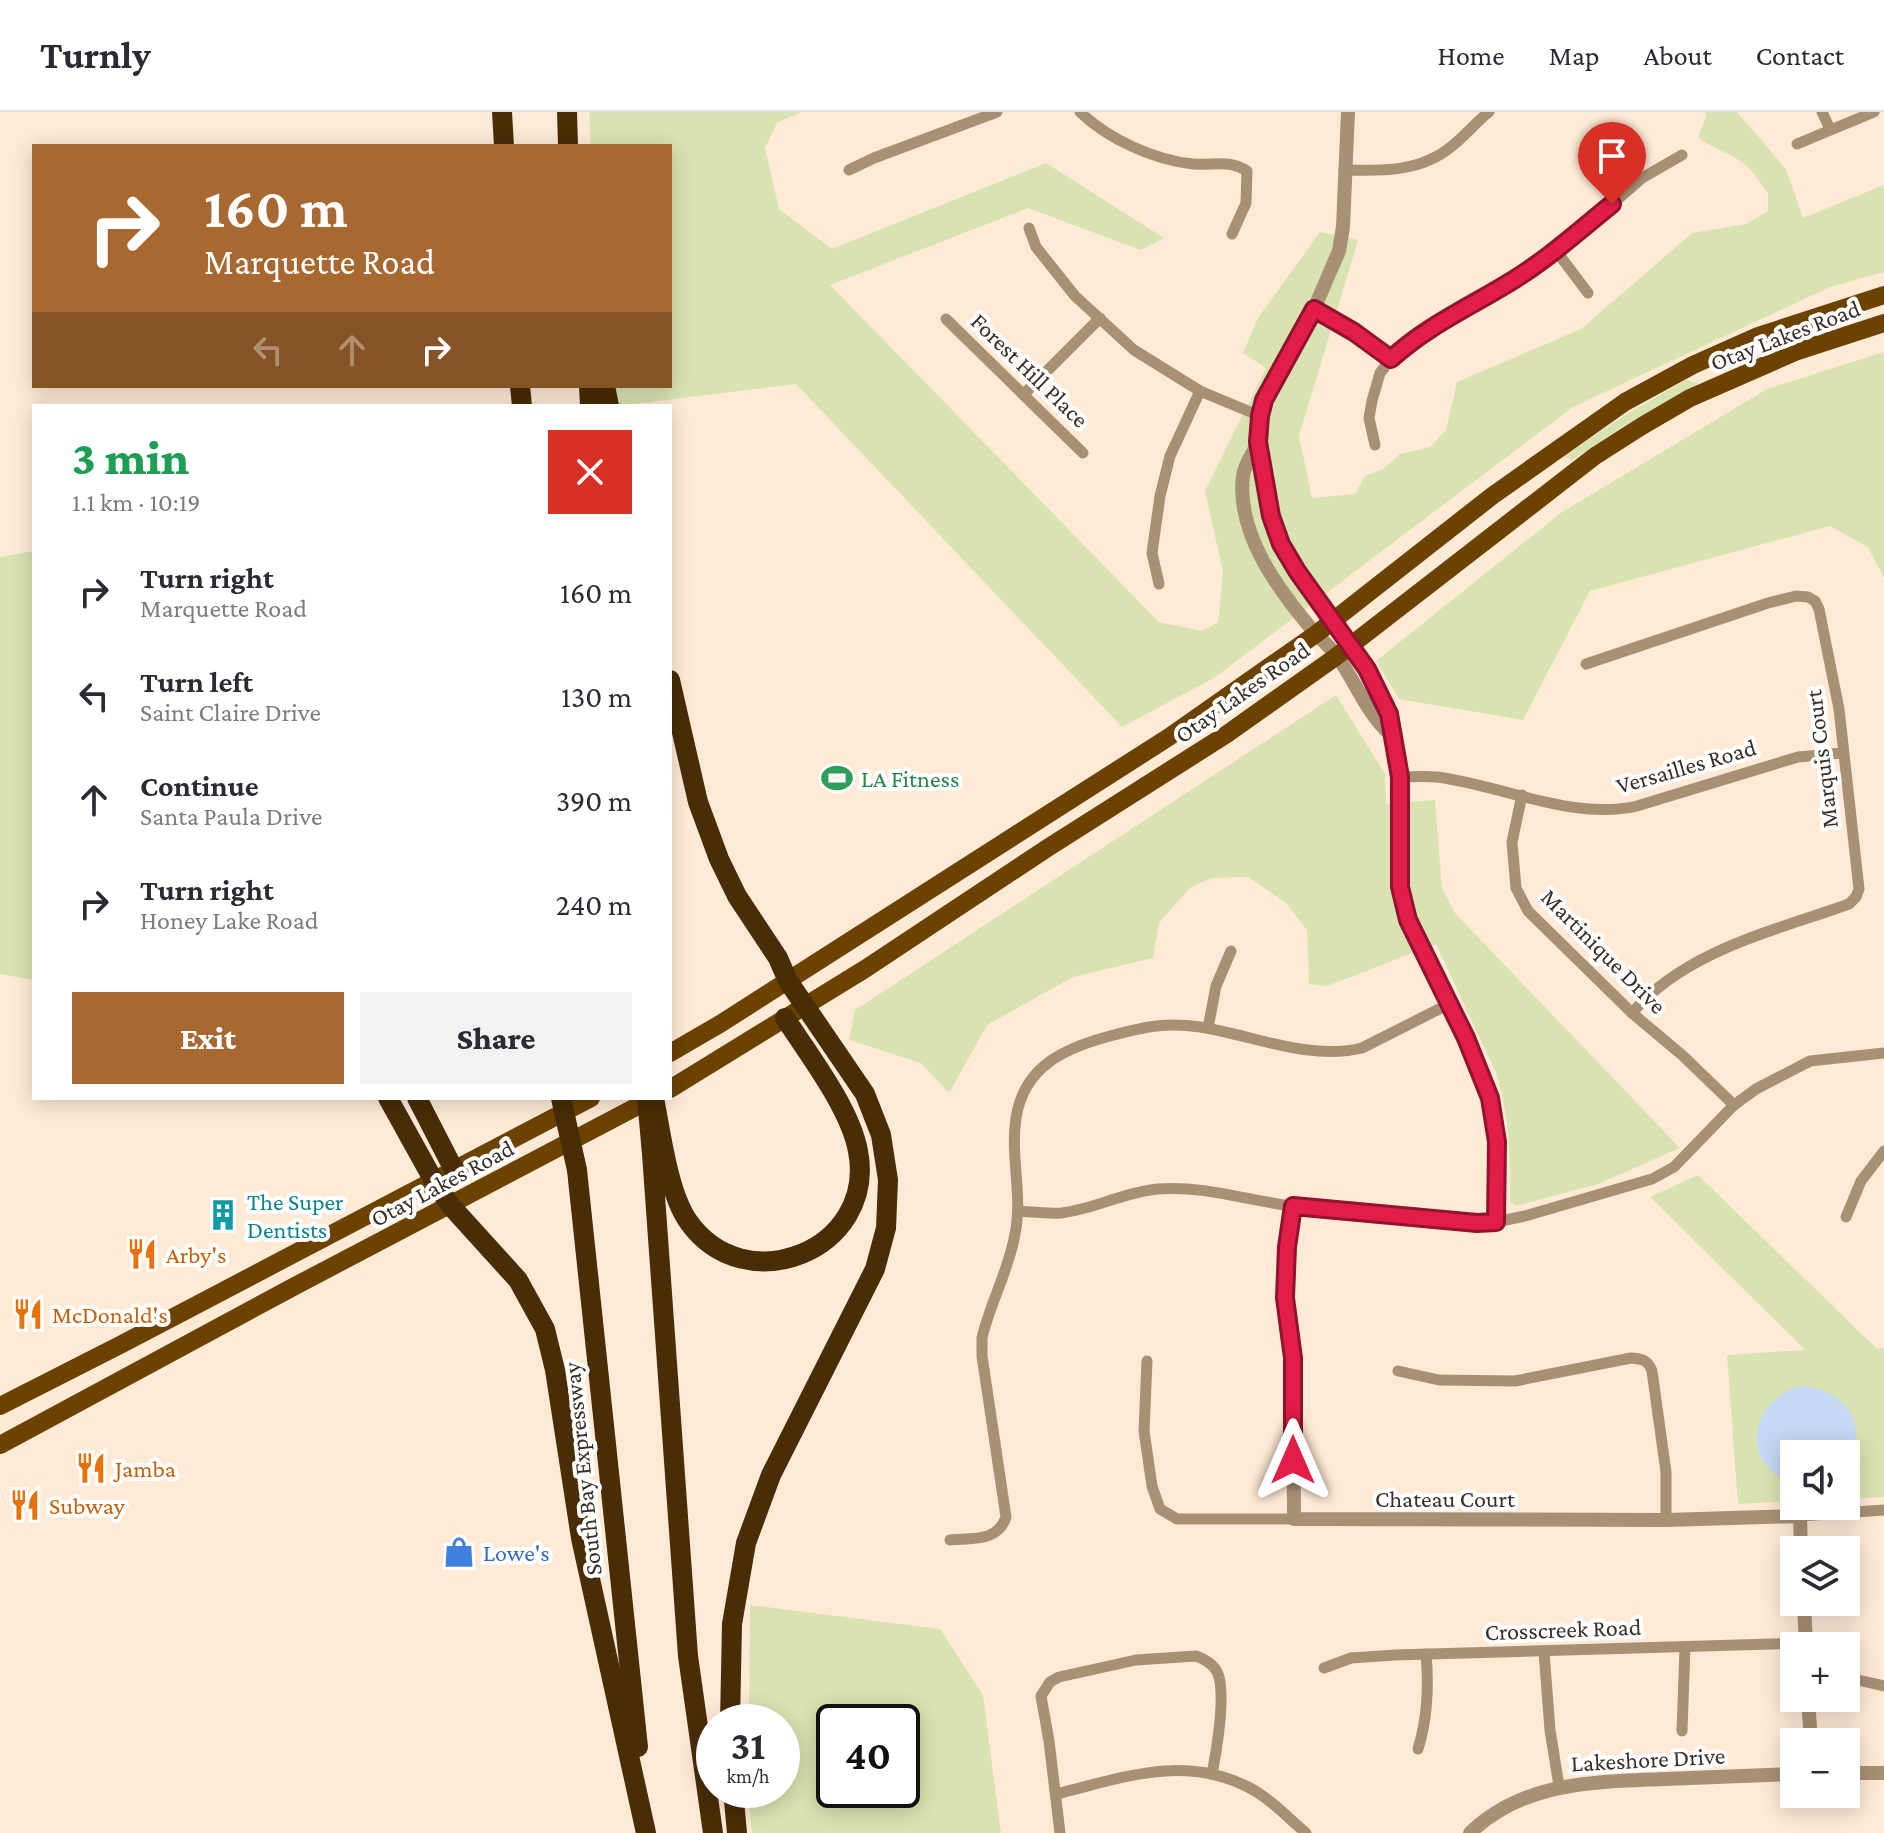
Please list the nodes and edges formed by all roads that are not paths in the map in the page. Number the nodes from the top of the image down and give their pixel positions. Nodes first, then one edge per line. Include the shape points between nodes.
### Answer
1 (502, 112) edge
2 (567, 112) edge
3 (997, 112) edge
4 (1080, 112) edge
5 (1348, 112) edge
6 (1822, 112) edge
7 (1874, 112) edge
8 (1484, 114) edge
9 (1830, 129) junction
10 (504, 144) edge
11 (568, 144) edge
12 (1797, 144) dead end
13 (1682, 155) dead end
14 (849, 170) dead end
15 (1344, 170) junction
16 (1029, 228) dead end
17 (1232, 234) dead end
18 (1557, 252) junction
19 (1588, 293) dead end
20 (1884, 295) edge
21 (1314, 309) junction
22 (1100, 318) junction
23 (946, 319) dead end
24 (1884, 323) edge
25 (1391, 359) junction
26 (1200, 391) junction
27 (1025, 393) junction
28 (1260, 416) junction
29 (1258, 442) junction
30 (1375, 445) dead end
31 (1083, 453) dead end
32 (1159, 584) dead end
33 (1332, 620) junction
34 (1316, 634) junction
35 (1343, 650) junction
36 (1586, 664) dead end
37 (672, 689) edge
38 (1842, 753) junction
39 (1400, 777) junction
40 (1522, 795) junction
41 (1231, 951) dead end
42 (788, 981) junction
43 (806, 1005) junction
44 (1447, 1005) junction
45 (1632, 1013) junction
46 (785, 1018) junction
47 (1208, 1028) junction
48 (672, 1052) edge
49 (1884, 1053) edge
50 (672, 1088) edge
51 (389, 1100) edge
52 (418, 1100) edge
53 (561, 1100) edge
54 (573, 1100) edge
55 (587, 1100) edge
56 (648, 1100) edge
57 (652, 1100) edge
58 (1734, 1105) junction
59 (657, 1145) junction
60 (1884, 1151) edge
61 (454, 1170) junction
62 (577, 1170) junction
63 (434, 1181) junction
64 (450, 1205) junction
65 (1293, 1206) junction
66 (1018, 1211) junction
67 (1846, 1217) dead end
68 (1496, 1222) junction
69 (1147, 1361) dead end
70 (1398, 1371) dead end
71 (0, 1406) edge
72 (0, 1445) edge
73 (1884, 1510) edge
74 (1860, 1512) edge
75 (1780, 1517) edge
76 (1294, 1519) junction
77 (1666, 1520) junction
78 (950, 1540) dead end
79 (1780, 1645) edge
80 (1685, 1647) junction
81 (1544, 1652) junction
82 (1426, 1654) junction
83 (1324, 1668) dead end
84 (1860, 1681) edge
85 (1884, 1686) edge
86 (730, 1704) edge
87 (1682, 1731) dead end
88 (1418, 1749) dead end
89 (1860, 1773) edge
90 (1884, 1773) edge
91 (1212, 1774) junction
92 (1780, 1775) edge
93 (1559, 1786) junction
94 (1056, 1794) junction
95 (735, 1808) edge
96 (648, 1833) edge
97 (713, 1833) edge
98 (737, 1833) edge
99 (1060, 1833) edge
100 (1306, 1833) edge
101 (1470, 1833) edge

1 - 10 highway
2 - 11 highway
3 - 14 street
4 - 17 street via 1115,137 1151,153 1192,164 1234,163 1247,171 1246,203
5 - 15 street
6 - 9 street
7 - 9 street
8 - 15 street via 1451,147 1424,163 1394,170
9 - 12 street
13 - 18 street via 1642,178
15 - 21 street via 1339,251
16 - 22 street via 1036,247 1064,283
18 - 19 street
18 - 25 street via 1429,328
20 - 33 main road, Otay Lakes Road via 1758,336 1625,402
21 - 25 street
21 - 28 street
22 - 26 street via 1134,350
22 - 27 street
23 - 27 street, Forest Hill Place
24 - 35 main road, Otay Lakes Road via 1795,352 1690,398 1642,426 1595,456
25 - 30 street via 1380,373 1372,401 1369,418
26 - 28 street
26 - 32 street via 1170,456 1160,496 1152,553
27 - 31 street, Forest Hill Place
28 - 29 street
29 - 33 street via 1281,544
29 - 34 street via 1243,472 1243,508 1272,576
33 - 34 main road, Otay Lakes Road
33 - 35 street
34 - 35 street
34 - 42 main road, Otay Lakes Road via 1099,783
35 - 39 street via 1376,722 1391,735
35 - 43 main road, Otay Lakes Road via 1216,742
36 - 38 street, Marquis Court via 1768,603 1808,597 1815,601 1822,621
37 - 42 highway via 711,841
38 - 40 street, Versailles Road via 1798,757 1617,809 1579,808
38 - 45 street, Marquis Court via 1859,889 1853,901 1690,966 1648,993
39 - 40 street, Versailles Road via 1436,777
39 - 44 street via 1401,896
40 - 45 street, Martinique Drive via 1512,842 1516,888 1534,918
41 - 47 street via 1216,986
42 - 43 highway
42 - 48 main road, Otay Lakes Road
43 - 46 main road, Otay Lakes Road
43 - 86 highway via 871,1107 887,1165 888,1214 869,1282 781,1453 753,1520 734,1605
44 - 47 street via 1347,1052 1322,1052
44 - 68 street via 1490,1098 1497,1142
45 - 58 street, Martinique Drive
46 - 50 main road, Otay Lakes Road
46 - 59 highway via 822,1070 859,1153 854,1202 832,1235 807,1252 778,1261 747,1260 718,1249 683,1213
47 - 66 street via 1150,1025 1073,1046 1040,1067 1022,1094 1016,1116
49 - 58 street via 1810,1061
51 - 63 highway
52 - 61 highway
53 - 62 highway, bridge
54 - 62 highway, South Bay Expressway, bridge
55 - 61 main road, Otay Lakes Road
56 - 64 main road, Otay Lakes Road
57 - 59 highway, bridge
58 - 68 street via 1687,1156 1652,1179
59 - 97 highway via 688,1656
60 - 67 street via 1861,1181
61 - 63 main road, Otay Lakes Road
62 - 96 highway, South Bay Expressway
63 - 64 highway
63 - 71 main road, Otay Lakes Road
64 - 72 main road, Otay Lakes Road
64 - 96 highway via 518,1280 550,1342 581,1538
65 - 66 street via 1180,1188 1125,1195 1061,1213
65 - 68 street
65 - 76 street via 1285,1298 1293,1358
66 - 78 street via 981,1347 1006,1517 989,1537
69 - 76 street, Chateau Court via 1144,1431 1160,1509 1177,1519
70 - 77 street via 1439,1380 1515,1381 1642,1359 1652,1371 1666,1472
73 - 74 street, Chateau Court
75 - 77 street, Chateau Court
76 - 77 street, Chateau Court
79 - 80 street, Crosscreek Road
80 - 81 street, Crosscreek Road
80 - 87 street
81 - 82 street, Crosscreek Road
81 - 93 street
82 - 83 street, Crosscreek Road via 1351,1658
82 - 88 street via 1429,1686
84 - 85 street
89 - 90 street
91 - 94 street via 1154,1771
91 - 94 street via 1219,1735 1219,1677 1214,1666 1196,1656 1136,1660 1059,1677 1044,1689
91 - 100 street via 1248,1787
92 - 93 street, Lakeshore Drive
93 - 101 street, Lakeshore Drive via 1506,1806
94 - 99 street
95 - 98 highway

